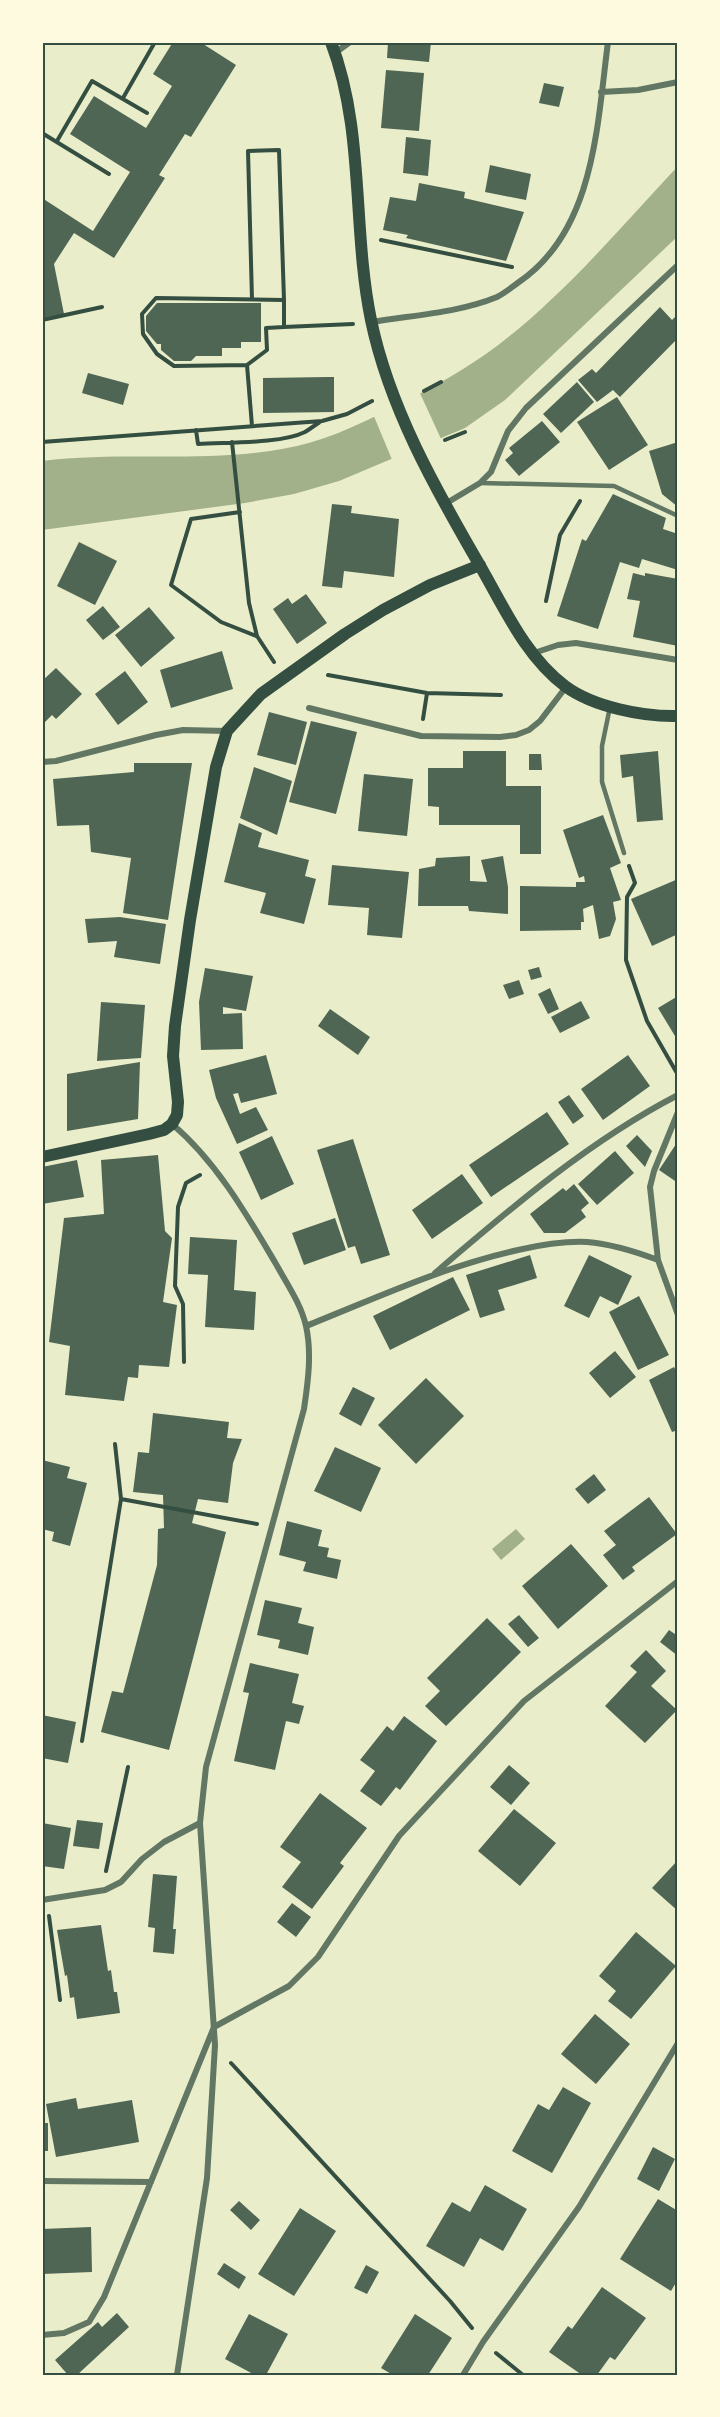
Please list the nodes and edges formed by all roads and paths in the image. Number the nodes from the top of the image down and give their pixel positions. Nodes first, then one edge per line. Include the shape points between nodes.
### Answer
1 (155, 42) edge
2 (350, 42) edge
3 (608, 42) edge
4 (333, 47) edge
5 (678, 82) edge
6 (601, 93) junction
7 (123, 98) junction
8 (147, 113) dead end
9 (43, 134) edge
10 (57, 141) junction
11 (109, 174) dead end
12 (381, 240) dead end
13 (678, 265) edge
14 (531, 274) junction
15 (252, 299) junction
16 (284, 300) junction
17 (102, 307) dead end
18 (42, 320) edge
19 (372, 322) junction
20 (284, 327) junction
21 (247, 365) junction
22 (441, 382) dead end
23 (424, 391) dead end
24 (372, 400) dead end
25 (322, 420) junction
26 (252, 426) junction
27 (196, 430) junction
28 (465, 432) dead end
29 (445, 440) dead end
30 (42, 442) edge
31 (232, 442) junction
32 (480, 483) junction
33 (590, 485) junction
34 (444, 505) junction
35 (240, 512) junction
36 (678, 516) edge
37 (480, 565) junction
38 (546, 601) dead end
39 (257, 636) junction
40 (534, 653) junction
41 (678, 660) edge
42 (328, 675) dead end
43 (285, 678) junction
44 (566, 687) junction
45 (427, 693) junction
46 (501, 695) dead end
47 (610, 707) junction
48 (309, 708) dead end
49 (678, 716) edge
50 (227, 731) junction
51 (421, 736) junction
52 (42, 762) edge
53 (624, 852) joint
54 (678, 1075) edge
55 (678, 1095) edge
56 (678, 1112) edge
57 (172, 1124) junction
58 (42, 1156) edge
59 (186, 1183) dead end
60 (658, 1260) junction
61 (432, 1275) junction
62 (678, 1315) edge
63 (306, 1326) junction
64 (184, 1362) dead end
65 (116, 1444) dead end
66 (121, 1499) junction
67 (273, 1527) junction
68 (678, 1581) edge
69 (82, 1741) dead end
70 (128, 1767) dead end
71 (201, 1823) junction
72 (105, 1890) junction
73 (45, 1900) edge
74 (60, 2000) dead end
75 (214, 2027) junction
76 (678, 2043) edge
77 (215, 2045) junction
78 (42, 2181) edge
79 (151, 2182) junction
80 (42, 2336) edge
81 (483, 2342) junction
82 (177, 2375) edge
83 (463, 2375) edge
84 (523, 2375) edge

1 - 7 path
2 - 4 street
3 - 6 street
4 - 19 main road via 348,99 355,147 362,272
5 - 6 street
6 - 14 street via 586,184 574,218 557,246
7 - 8 path
7 - 10 path via 92,81
9 - 10 path
10 - 11 path
12 - 14 path via 506,264
13 - 32 street via 526,408 508,431 491,472
14 - 19 street via 499,296 466,307
15 - 16 path
15 - 16 path via 248,151 279,150
15 - 21 path via 156,298 142,314 143,334 157,354 174,366
16 - 20 path
17 - 18 path
19 - 20 path
19 - 34 main road via 392,390
20 - 21 path via 266,328 267,350
21 - 26 path
22 - 23 path
24 - 25 path via 347,414
25 - 26 path
25 - 31 path via 304,433
26 - 27 path
27 - 30 path
27 - 31 path via 198,444
28 - 29 path
31 - 35 path
32 - 33 lane
32 - 34 street
33 - 36 lane via 614,486
33 - 38 path via 560,535
34 - 37 main road
35 - 39 path via 249,603
35 - 39 path via 191,519 171,585 220,622
37 - 40 main road via 514,628
37 - 43 main road via 383,610
39 - 43 path
40 - 41 street via 576,643
40 - 44 main road
42 - 45 path
43 - 50 main road via 261,694
44 - 47 main road
44 - 51 street via 540,721 516,735
45 - 46 path
45 - 51 path
47 - 49 main road
47 - 53 lane via 602,746 602,782
48 - 51 street
50 - 52 street via 165,733
50 - 57 main road via 216,767 179,998 173,1056 178,1102
53 - 54 path via 635,883 627,897 626,960 647,1021
55 - 61 street via 645,1112 550,1178
56 - 60 street via 650,1187
57 - 58 main road via 149,1134
57 - 63 street via 219,1175 295,1297
59 - 64 path via 178,1207 175,1286 183,1304
60 - 61 street via 624,1247 584,1242 495,1255
60 - 62 street
61 - 63 street
63 - 67 street via 308,1369 304,1409
65 - 66 path
66 - 67 path
66 - 69 path
67 - 71 street via 206,1767
68 - 75 street via 524,1701 399,1836 318,1957 289,1986
70 - 72 path
71 - 72 street via 164,1842 121,1882
71 - 75 street
72 - 73 street
73 - 74 path
75 - 77 street
75 - 79 street
76 - 81 street via 579,2206
77 - 81 path
77 - 82 street via 207,2178
78 - 79 street
79 - 80 street via 104,2297 89,2322 64,2333
81 - 83 street
81 - 84 path

